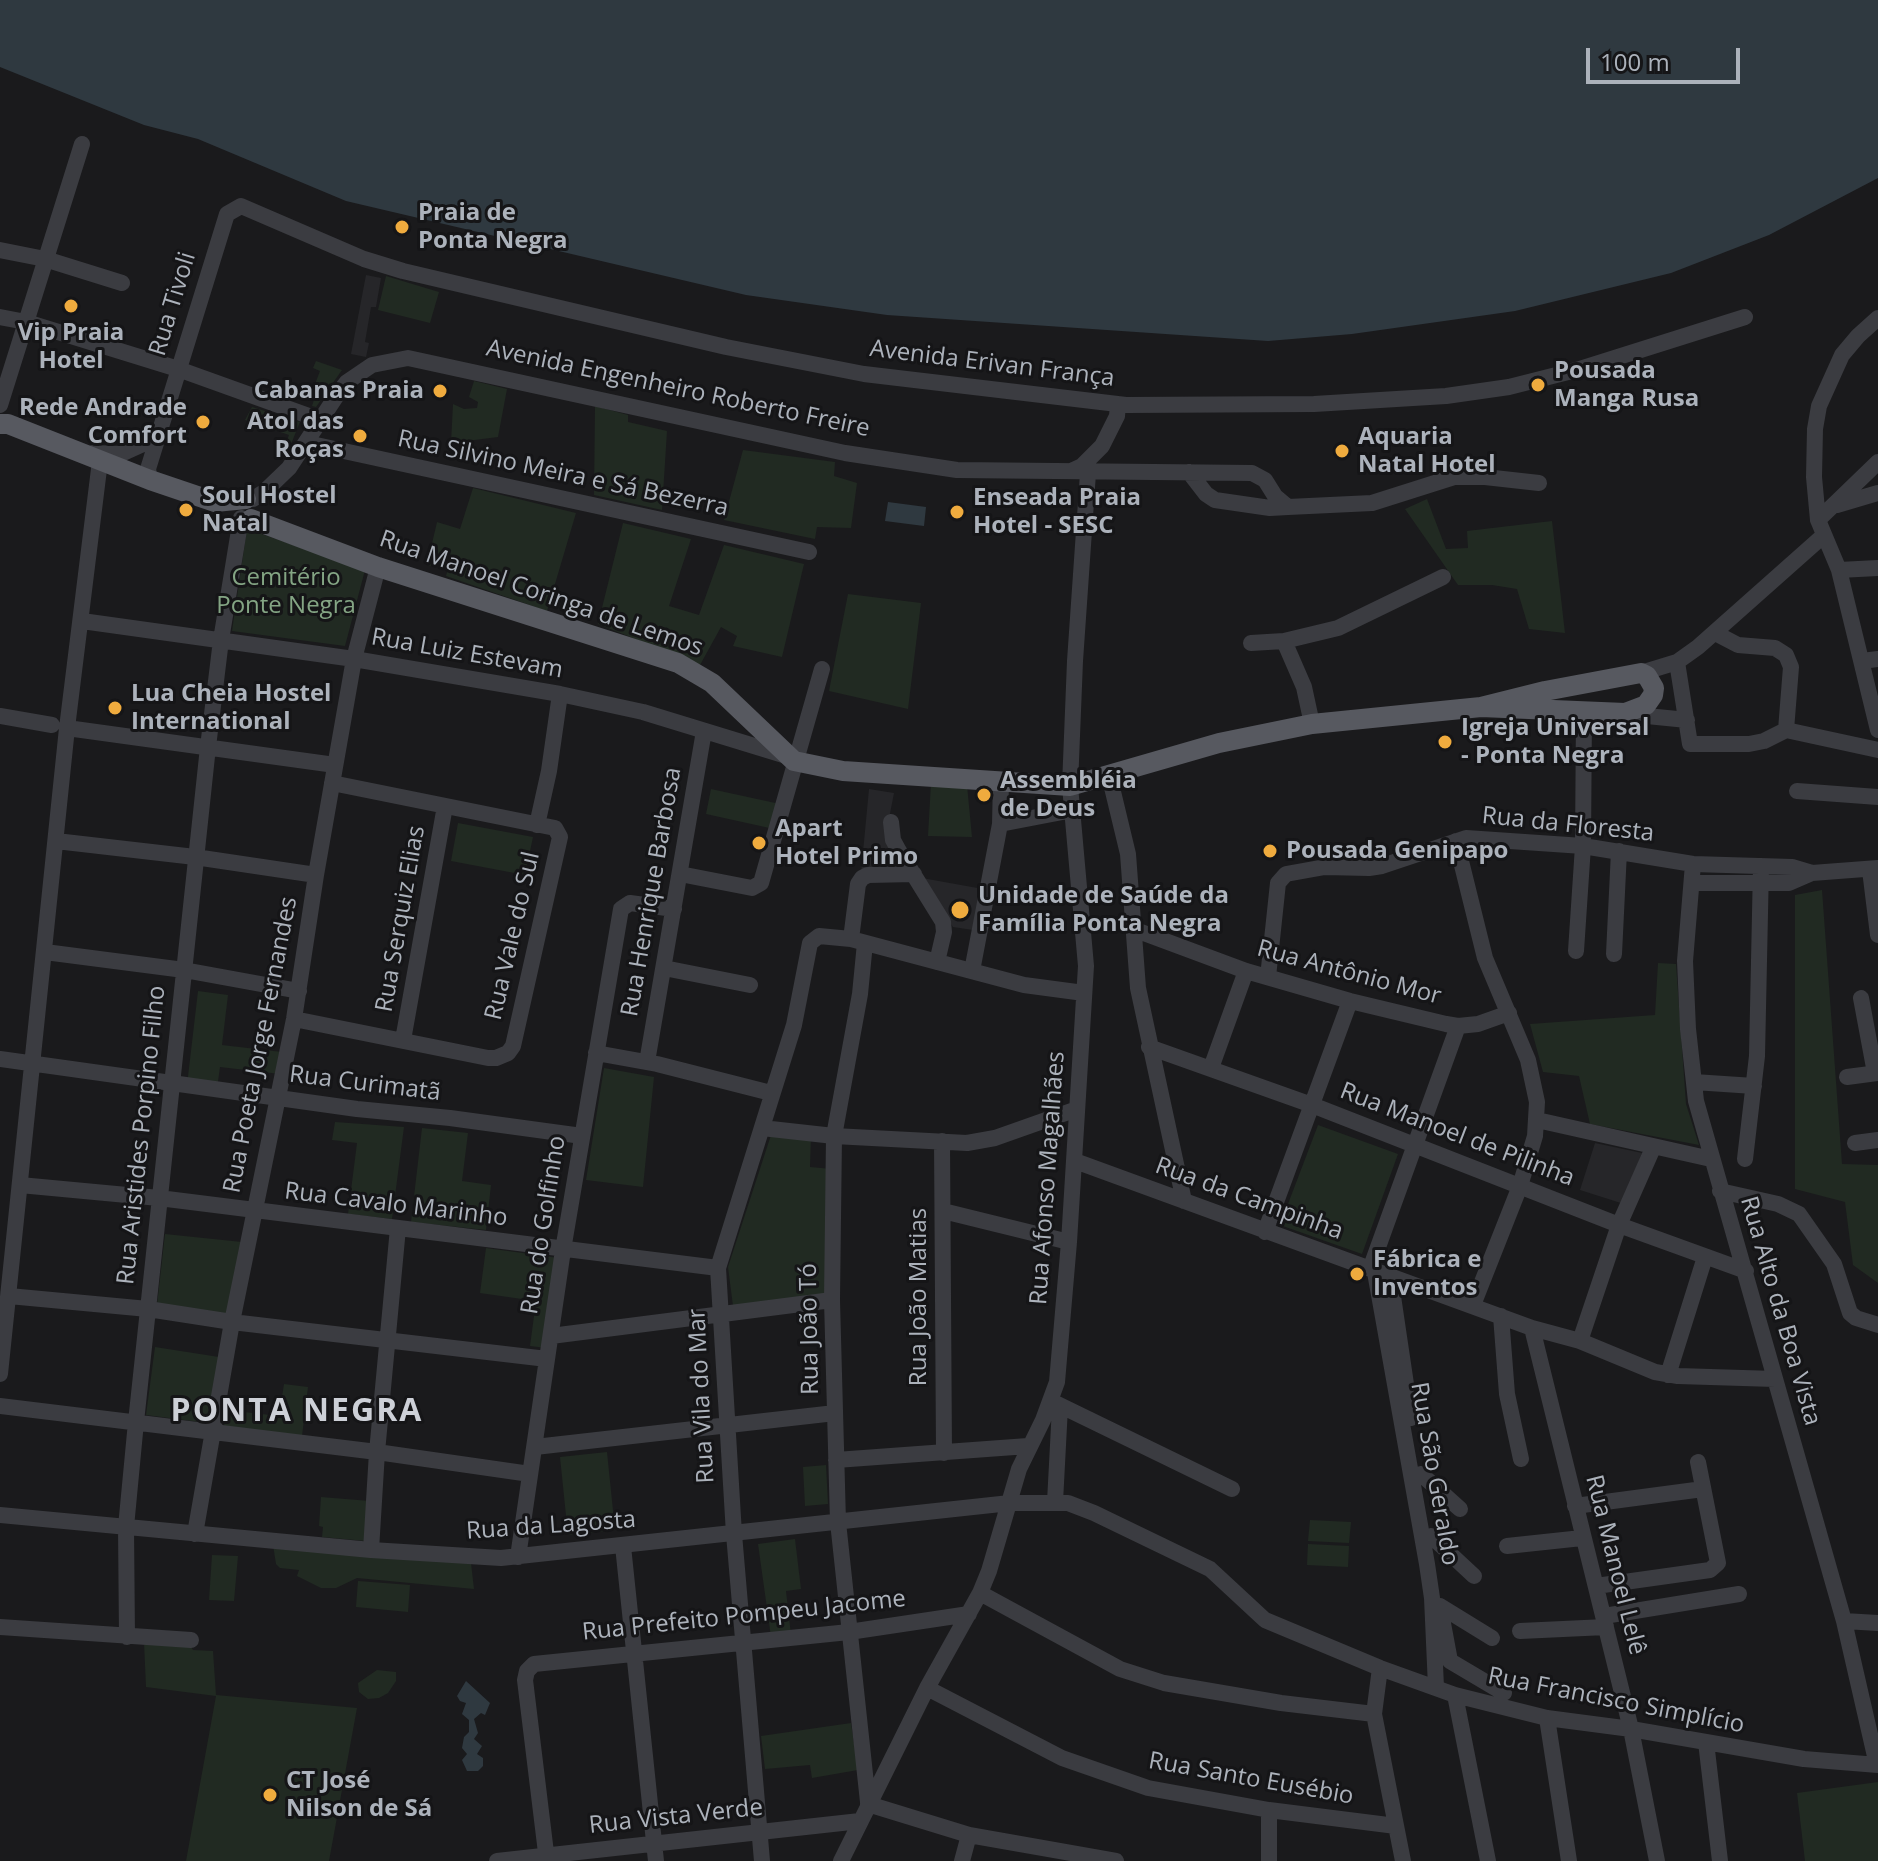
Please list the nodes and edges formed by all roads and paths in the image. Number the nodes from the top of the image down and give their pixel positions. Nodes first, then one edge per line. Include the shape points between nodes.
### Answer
1 (82, 144) dead end
2 (245, 207) joint
3 (0, 250) edge
4 (45, 259) junction
5 (122, 283) dead end
6 (0, 317) edge
7 (1745, 317) dead end
8 (1878, 318) edge
9 (26, 322) junction
10 (178, 369) junction
11 (1118, 404) junction
12 (2, 418) edge
13 (320, 420) junction
14 (160, 430) junction
15 (307, 443) junction
16 (76, 451) junction
17 (100, 461) junction
18 (1878, 462) edge
19 (1067, 472) junction
20 (1189, 472) junction
21 (1088, 473) junction
22 (150, 480) junction
23 (1539, 483) dead end
24 (1878, 493) edge
25 (1836, 506) junction
26 (1288, 507) junction
27 (250, 512) junction
28 (1821, 528) junction
29 (809, 552) dead end
30 (378, 567) junction
31 (1878, 568) edge
32 (1839, 570) junction
33 (1443, 577) dead end
34 (82, 621) junction
35 (1715, 633) junction
36 (221, 640) junction
37 (1284, 641) junction
38 (1251, 643) dead end
39 (354, 659) junction
40 (1870, 660) edge
41 (1677, 662) junction
42 (822, 669) dead end
43 (1641, 673) junction
44 (560, 694) junction
45 (1481, 707) junction
46 (1584, 711) junction
47 (1625, 713) junction
48 (0, 716) edge
49 (1687, 720) junction
50 (1312, 724) junction
51 (60, 726) junction
52 (1786, 730) junction
53 (1878, 730) edge
54 (704, 731) junction
55 (208, 747) junction
56 (1878, 750) edge
57 (792, 759) junction
58 (335, 765) junction
59 (1109, 775) junction
60 (1001, 781) junction
61 (332, 783) junction
62 (1070, 786) junction
63 (1797, 791) dead end
64 (1878, 797) edge
65 (445, 806) junction
66 (1073, 810) junction
67 (891, 822) dead end
68 (1000, 824) junction
69 (537, 825) junction
70 (56, 841) junction
71 (1456, 841) junction
72 (1583, 846) junction
73 (1619, 851) junction
74 (195, 857) junction
75 (1693, 864) junction
76 (1761, 866) junction
77 (1874, 869) edge
78 (1812, 873) junction
79 (680, 874) junction
80 (914, 874) junction
81 (316, 875) junction
82 (1692, 883) junction
83 (1759, 885) junction
84 (674, 909) junction
85 (1133, 929) junction
86 (1878, 935) edge
87 (858, 941) junction
88 (1576, 951) dead end
89 (45, 952) junction
90 (1614, 954) dead end
91 (937, 962) junction
92 (664, 968) junction
93 (184, 970) junction
94 (972, 971) junction
95 (1246, 971) junction
96 (1268, 977) junction
97 (750, 985) dead end
98 (299, 991) junction
99 (1084, 993) junction
100 (1861, 998) dead end
101 (1350, 1001) junction
102 (1509, 1013) junction
103 (294, 1019) junction
104 (1458, 1026) junction
105 (403, 1040) junction
106 (1149, 1047) junction
107 (596, 1053) junction
108 (0, 1059) edge
109 (647, 1062) junction
110 (34, 1063) junction
111 (1211, 1068) junction
112 (1877, 1073) edge
113 (1847, 1077) dead end
114 (1694, 1082) junction
115 (171, 1084) junction
116 (1754, 1086) junction
117 (771, 1093) junction
118 (278, 1098) junction
119 (1312, 1105) junction
120 (1077, 1109) junction
121 (1537, 1120) junction
122 (762, 1128) junction
123 (582, 1136) junction
124 (834, 1136) junction
125 (1878, 1140) edge
126 (942, 1141) junction
127 (1855, 1143) dead end
128 (1415, 1145) junction
129 (1653, 1148) junction
130 (1711, 1159) junction
131 (1745, 1159) dead end
132 (1075, 1161) junction
133 (20, 1185) junction
134 (1520, 1186) junction
135 (1720, 1191) junction
136 (159, 1198) junction
137 (1184, 1201) junction
138 (254, 1211) junction
139 (943, 1211) junction
140 (1619, 1225) junction
141 (398, 1228) junction
142 (1265, 1232) junction
143 (1069, 1242) junction
144 (563, 1250) junction
145 (1705, 1257) junction
146 (718, 1268) junction
147 (1746, 1271) junction
148 (1385, 1280) junction
149 (9, 1296) junction
150 (832, 1300) junction
151 (1473, 1305) junction
152 (148, 1309) junction
153 (721, 1313) junction
154 (1501, 1316) junction
155 (232, 1322) junction
156 (1878, 1325) edge
157 (1532, 1328) junction
158 (551, 1336) junction
159 (388, 1341) junction
160 (1580, 1341) junction
161 (547, 1359) junction
162 (0, 1374) edge
163 (1668, 1375) junction
164 (1775, 1379) junction
165 (1055, 1404) junction
166 (0, 1406) edge
167 (835, 1413) junction
168 (136, 1422) junction
169 (728, 1425) junction
170 (214, 1431) junction
171 (1028, 1446) junction
172 (535, 1447) junction
173 (377, 1452) junction
174 (944, 1453) junction
175 (1521, 1459) dead end
176 (836, 1460) junction
177 (1698, 1462) dead end
178 (530, 1474) junction
179 (1421, 1474) junction
180 (1232, 1489) dead end
181 (1703, 1489) junction
182 (1055, 1502) junction
183 (1010, 1503) junction
184 (1575, 1506) junction
185 (1460, 1509) dead end
186 (0, 1515) edge
187 (838, 1522) junction
188 (126, 1527) junction
189 (195, 1534) junction
190 (734, 1534) junction
191 (1431, 1536) junction
192 (1582, 1538) junction
193 (623, 1546) junction
194 (1507, 1546) dead end
195 (371, 1550) junction
196 (518, 1557) junction
197 (1474, 1576) dead end
198 (1596, 1586) junction
199 (980, 1593) junction
200 (1739, 1594) dead end
201 (1440, 1606) junction
202 (969, 1614) junction
203 (1844, 1621) junction
204 (1605, 1622) junction
205 (1878, 1623) edge
206 (0, 1627) edge
207 (1520, 1631) dead end
208 (849, 1632) junction
209 (127, 1637) junction
210 (1492, 1638) dead end
211 (191, 1640) dead end
212 (743, 1642) junction
213 (633, 1653) junction
214 (1380, 1668) junction
215 (1436, 1687) junction
216 (927, 1688) junction
217 (1504, 1693) dead end
218 (1455, 1695) junction
219 (1374, 1714) junction
220 (1547, 1718) junction
221 (1631, 1729) junction
222 (1706, 1742) junction
223 (1878, 1765) edge
224 (868, 1804) junction
225 (1269, 1810) junction
226 (860, 1821) junction
227 (1396, 1826) junction
228 (760, 1833) junction
229 (969, 1835) junction
230 (654, 1853) edge
231 (547, 1858) edge
232 (1086, 1859) edge
233 (497, 1861) edge
234 (762, 1861) edge
235 (841, 1861) edge
236 (962, 1861) edge
237 (1116, 1861) edge
238 (1269, 1861) edge
239 (1403, 1861) edge
240 (1488, 1861) edge
241 (1569, 1861) edge
242 (1657, 1861) edge
243 (1720, 1861) edge

1 - 4 street
2 - 10 street, Rua Tivoli via 227,214
2 - 11 street, Avenida Erivan França via 403,271 726,347 864,374
3 - 4 street
4 - 5 street
4 - 9 street
6 - 9 street
7 - 11 street, Avenida Erivan França via 1580,369 1446,396 1314,404
8 - 28 street via 1842,355 1819,406 1814,477
9 - 10 street
9 - 12 street
10 - 13 street
10 - 14 street, Rua Tivoli
11 - 19 street via 1096,455
12 - 16 main road
13 - 15 street, Avenida Engenheiro Roberto Freire
13 - 19 street, Avenida Engenheiro Roberto Freire via 360,372 408,358 845,453 957,470
14 - 16 street via 121,454
14 - 22 street, Rua Tivoli via 148,469
15 - 27 street, Avenida Engenheiro Roberto Freire
15 - 29 street, Rua Silvino Meira e Sá Bezerra
16 - 17 main road
17 - 22 main road
17 - 34 street
18 - 25 street
19 - 21 street
20 - 21 street
20 - 26 street via 1215,500
20 - 26 street via 1256,474
21 - 62 street, Rua Afonso Magalhães via 1069,658
22 - 27 main road
23 - 26 street via 1454,477 1372,503
24 - 25 street
25 - 28 street
27 - 30 main road, Rua Manoel Coringa de Lemos
27 - 36 street, Rua Aristides Porpino Filho
28 - 32 street
28 - 35 street
30 - 39 street, Rua Poeta Jorge Fernandes
30 - 57 main road, Rua Manoel Coringa de Lemos via 690,668
31 - 32 street
32 - 40 street
33 - 37 street via 1349,624
34 - 36 street, Rua Luiz Estevam
34 - 51 street
35 - 41 street
35 - 52 street via 1738,645 1775,648 1786,655 1791,667
36 - 39 street, Rua Luiz Estevam
36 - 55 street, Rua Aristides Porpino Filho
37 - 38 street
37 - 50 street via 1304,687
39 - 44 street, Rua Luiz Estevam
39 - 58 street, Rua Poeta Jorge Fernandes
40 - 53 street
41 - 43 street
41 - 49 street
42 - 57 street
43 - 45 main road
43 - 47 main road via 1651,681 1653,695 1646,705
44 - 54 street, Rua Luiz Estevam
44 - 69 street
45 - 46 main road
45 - 50 main road
46 - 47 main road
46 - 72 street
47 - 49 street
48 - 51 street
49 - 52 street via 1690,744 1749,744
50 - 59 main road via 1219,743
51 - 55 street
51 - 70 street
52 - 56 street
54 - 57 street, Rua Luiz Estevam
54 - 79 street, Rua Henrique Barbosa
55 - 58 street
55 - 74 street, Rua Aristides Porpino Filho
57 - 60 main road via 843,771
57 - 79 street via 759,886
58 - 61 street, Rua Poeta Jorge Fernandes
59 - 62 main road
59 - 85 street via 1128,854
60 - 62 main road
60 - 68 street
61 - 65 street
61 - 81 street, Rua Poeta Jorge Fernandes
62 - 66 street, Rua Afonso Magalhães
63 - 64 street
65 - 69 street
65 - 105 street, Rua Serquiz Elias
66 - 68 street
66 - 99 street, Rua Afonso Magalhães via 1086,954
67 - 80 street via 893,840
68 - 94 street
69 - 105 street, Rua Vale do Sul via 557,830 560,837 513,1046 508,1053 488,1058
70 - 74 street
70 - 89 street
71 - 72 street, Rua da Floresta via 1477,837
71 - 96 street, Rua da Floresta via 1382,866 1286,874 1278,883
71 - 102 street via 1485,958
72 - 73 street, Rua da Floresta
72 - 88 street
73 - 75 street, Rua da Floresta
73 - 90 street
74 - 81 street
74 - 93 street, Rua Aristides Porpino Filho
75 - 76 street, Rua da Floresta
75 - 82 street, Rua Alto da Boa Vista
76 - 78 street, Rua da Floresta
76 - 83 street
77 - 78 street, Rua da Floresta
77 - 86 street
78 - 83 street, Rua da Floresta via 1789,883
79 - 84 street, Rua Henrique Barbosa
80 - 87 street, Rua João Tó via 862,878
80 - 91 street via 944,925
81 - 98 street, Rua Poeta Jorge Fernandes
82 - 83 street, Rua da Floresta
82 - 114 street, Rua Alto da Boa Vista via 1685,961
83 - 116 street
84 - 92 street, Rua Henrique Barbosa
84 - 107 street, Rua do Golfinho via 627,903 621,909
85 - 95 street, Rua Antônio Mor
85 - 106 street
87 - 91 street
87 - 117 street, Rua Vila do Mar via 819,936 812,940 794,1025
87 - 124 street, Rua João Tó via 860,994
89 - 93 street
89 - 110 street
91 - 94 street
92 - 97 street
92 - 109 street, Rua Henrique Barbosa
93 - 98 street
93 - 115 street, Rua Aristides Porpino Filho
94 - 99 street
95 - 96 street, Rua Antônio Mor
95 - 111 street
96 - 101 street, Rua Antônio Mor
98 - 103 street, Rua Poeta Jorge Fernandes
99 - 120 street, Rua Afonso Magalhães
100 - 112 street
101 - 104 street, Rua Antônio Mor
101 - 119 street
102 - 104 street, Rua Antônio Mor
102 - 121 street via 1533,1073
103 - 105 street
103 - 118 street, Rua Poeta Jorge Fernandes
104 - 128 street
106 - 111 street, Rua Manoel de Pilinha
106 - 137 street
107 - 109 street
107 - 123 street, Rua do Golfinho
108 - 110 street, Rua Curimatã
109 - 117 street
110 - 115 street, Rua Curimatã
110 - 133 street
111 - 119 street, Rua Manoel de Pilinha
112 - 113 street
114 - 116 street
114 - 130 street, Rua Alto da Boa Vista
115 - 118 street, Rua Curimatã
115 - 136 street, Rua Aristides Porpino Filho
116 - 131 street
117 - 122 street, Rua Vila do Mar
118 - 123 street, Rua Curimatã
118 - 138 street, Rua Poeta Jorge Fernandes
119 - 128 street, Rua Manoel de Pilinha
119 - 142 street
120 - 126 street via 995,1138
120 - 132 street, Rua Afonso Magalhães
121 - 129 street
121 - 134 street
122 - 124 street
122 - 146 street, Rua Vila do Mar
123 - 144 street, Rua do Golfinho
124 - 126 street
124 - 150 street, Rua João Tó
125 - 127 street
126 - 139 street, Rua João Matias
128 - 134 street, Rua Manoel de Pilinha
128 - 148 street via 1375,1253
129 - 130 street
129 - 140 street
130 - 135 street, Rua Alto da Boa Vista
132 - 137 street, Rua da Campinha
132 - 143 street, Rua Afonso Magalhães
133 - 136 street, Rua Cavalo Marinho
133 - 149 street
134 - 140 street, Rua Manoel de Pilinha
134 - 151 street
135 - 147 street, Rua Alto da Boa Vista
135 - 156 street via 1799,1214 1834,1264 1850,1313
136 - 138 street, Rua Cavalo Marinho
136 - 152 street, Rua Aristides Porpino Filho
137 - 142 street, Rua da Campinha
138 - 141 street, Rua Cavalo Marinho
138 - 155 street, Rua Poeta Jorge Fernandes
139 - 143 street
139 - 174 street, Rua João Matias
140 - 145 street, Rua Manoel de Pilinha
140 - 160 street
141 - 144 street, Rua Cavalo Marinho
141 - 159 street
142 - 148 street, Rua da Campinha
143 - 165 street, Rua Afonso Magalhães
144 - 146 street, Rua Cavalo Marinho
144 - 158 street, Rua do Golfinho
145 - 147 street, Rua Manoel de Pilinha
145 - 163 street
146 - 153 street, Rua Vila do Mar
147 - 164 street, Rua Alto da Boa Vista
148 - 151 street, Rua da Campinha
148 - 179 street, Rua São Geraldo
148 - 215 street, Rua São Geraldo via 1432,1598
149 - 152 street
149 - 162 street
150 - 153 street
150 - 167 street, Rua João Tó
151 - 154 street, Rua da Campinha
152 - 155 street
152 - 168 street, Rua Aristides Porpino Filho
153 - 158 street
153 - 169 street, Rua Vila do Mar
154 - 157 street, Rua da Campinha
154 - 175 street via 1507,1394
155 - 159 street
155 - 170 street, Rua Poeta Jorge Fernandes
157 - 160 street, Rua da Campinha
157 - 184 street, Rua Manoel Lelê
158 - 161 street, Rua do Golfinho
159 - 161 street
159 - 173 street
160 - 163 street, Rua da Campinha
161 - 172 street, Rua do Golfinho
163 - 164 street, Rua da Campinha
164 - 203 street, Rua Alto da Boa Vista
165 - 171 street, Rua Afonso Magalhães
165 - 180 street
165 - 182 street, Rua Afonso Magalhães
166 - 168 street
167 - 169 street
167 - 176 street, Rua João Tó
168 - 170 street
168 - 188 street, Rua Aristides Porpino Filho
169 - 172 street
169 - 190 street, Rua Vila do Mar
170 - 173 street
170 - 189 street, Rua Poeta Jorge Fernandes
171 - 174 street
171 - 183 street, Rua Afonso Magalhães
172 - 178 street, Rua do Golfinho
173 - 178 street
173 - 195 street
174 - 176 street
176 - 187 street, Rua João Tó
177 - 181 street
178 - 196 street, Rua do Golfinho
179 - 185 street
179 - 191 street, Rua São Geraldo
181 - 184 street
181 - 198 street via 1718,1563 1710,1570
182 - 183 street, Rua Francisco Simplício
182 - 214 street, Rua Francisco Simplício via 1082,1507 1200,1564 1265,1620
183 - 187 street, Rua da Lagosta
183 - 199 street, Rua Afonso Magalhães
184 - 192 street, Rua Manoel Lelê
186 - 188 street, Rua da Lagosta
187 - 190 street, Rua da Lagosta
187 - 208 street, Rua João Tó
188 - 189 street, Rua da Lagosta
188 - 209 street, Rua Aristides Porpino Filho
189 - 195 street, Rua da Lagosta
190 - 193 street, Rua da Lagosta
190 - 212 street, Rua Vila do Mar
191 - 197 street
191 - 201 street, Rua São Geraldo
192 - 194 street
192 - 198 street, Rua Manoel Lelê
193 - 196 street, Rua da Lagosta
193 - 213 street
195 - 196 street, Rua da Lagosta
198 - 204 street, Rua Manoel Lelê
199 - 202 street, Rua Afonso Magalhães
199 - 219 street via 1120,1669 1164,1683
200 - 204 street
201 - 210 street
201 - 217 street, Rua São Geraldo via 1450,1661
202 - 208 street, Rua Prefeito Pompeu Jacome
202 - 216 street, Rua Afonso Magalhães
203 - 205 street
203 - 223 street, Rua Alto da Boa Vista
204 - 207 street
204 - 221 street, Rua Manoel Lelê
206 - 209 street
208 - 212 street, Rua Prefeito Pompeu Jacome
208 - 224 street, Rua João Tó
209 - 211 street
212 - 213 street, Rua Prefeito Pompeu Jacome
212 - 228 street, Rua Vila do Mar
213 - 230 street
213 - 231 street, Rua Prefeito Pompeu Jacome via 540,1662 527,1671
214 - 215 street, Rua Francisco Simplício
214 - 219 street
215 - 218 street, Rua Francisco Simplício
216 - 224 street, Rua Afonso Magalhães
216 - 225 street, Rua Santo Eusébio via 1103,1774 1148,1788
218 - 220 street, Rua Francisco Simplício
218 - 240 street
219 - 227 street
220 - 221 street, Rua Francisco Simplício
220 - 241 street
221 - 222 street, Rua Francisco Simplício
221 - 242 street, Rua Manoel Lelê
222 - 223 street, Rua Francisco Simplício
222 - 243 street
224 - 226 street, Rua Afonso Magalhães
224 - 229 street
225 - 227 street, Rua Santo Eusébio
225 - 238 street
226 - 228 street, Rua Vista Verde
226 - 235 street, Rua Afonso Magalhães
227 - 239 street
228 - 230 street, Rua Vista Verde
228 - 234 street, Rua Vila do Mar
229 - 232 street
229 - 236 street
230 - 231 street, Rua Vista Verde
231 - 233 street, Rua Vista Verde
232 - 237 street

